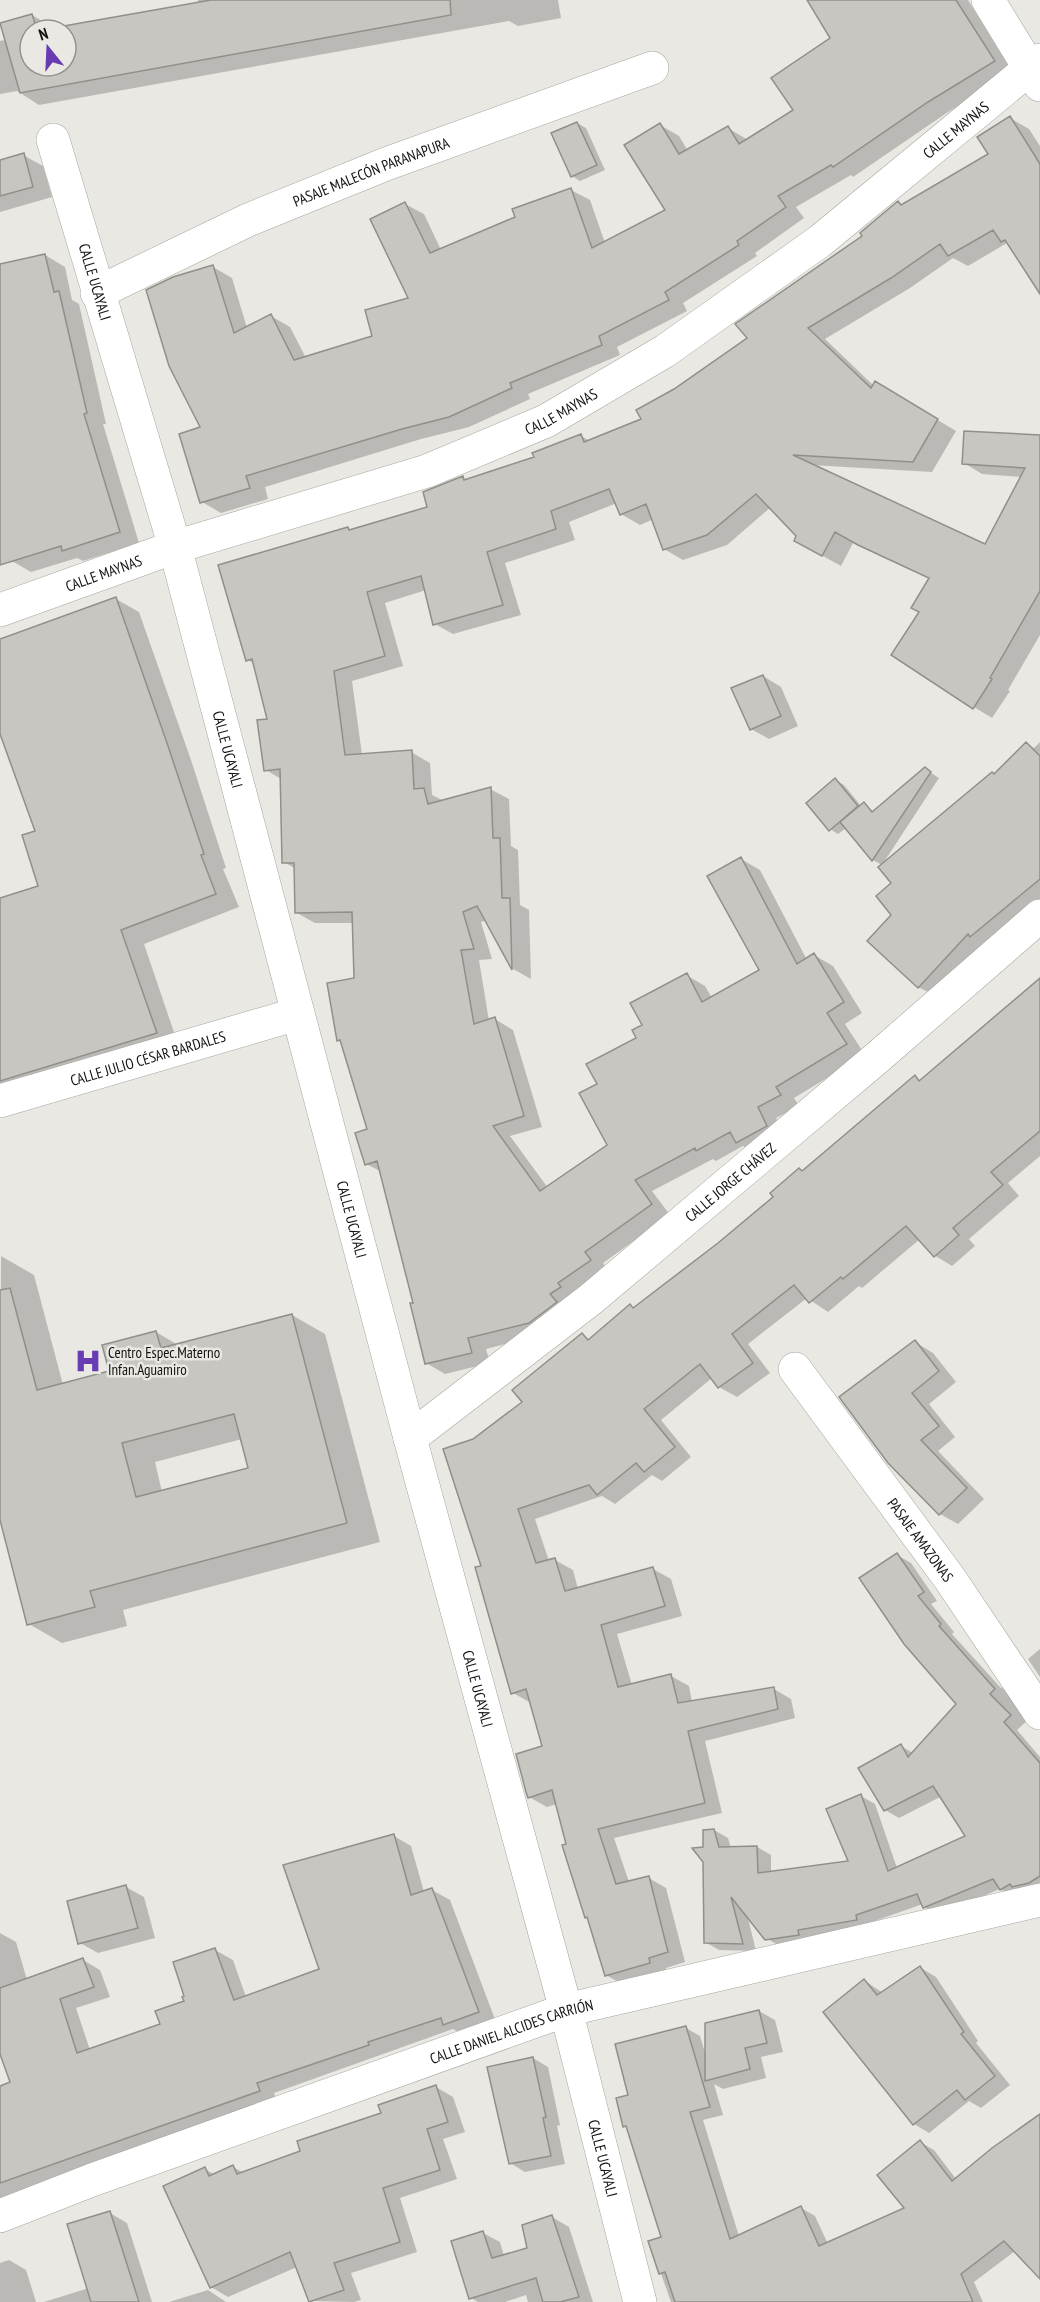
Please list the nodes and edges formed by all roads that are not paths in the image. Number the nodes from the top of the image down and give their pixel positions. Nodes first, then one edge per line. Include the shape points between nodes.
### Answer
1 (988, 0) edge
2 (652, 68) dead end
3 (1036, 71) edge
4 (53, 140) dead end
5 (98, 293) junction
6 (175, 547) junction
7 (0, 610) edge
8 (1040, 916) edge
9 (297, 1014) junction
10 (0, 1101) edge
11 (795, 1370) dead end
12 (410, 1438) junction
13 (1040, 1713) edge
14 (1040, 1900) edge
15 (567, 2010) junction
16 (0, 2216) edge
17 (640, 2302) edge

1 - 3 street
2 - 5 street, PASAJE MALECÓN PARANAPURA via 386,164 248,220
3 - 6 street, CALLE MAYNAS via 820,241 665,351 546,421 427,471
4 - 5 street, CALLE UCAYALI
5 - 6 street, CALLE UCAYALI
6 - 7 street, CALLE MAYNAS
6 - 9 street, CALLE UCAYALI
8 - 12 street, CALLE JORGE CHÁVEZ via 591,1299
9 - 10 street, CALLE JULIO CÉSAR BARDALES
9 - 12 street, CALLE UCAYALI
11 - 13 street, PASAJE AMAZONAS via 950,1579
12 - 15 street, CALLE UCAYALI
14 - 15 street, CALLE DANIEL ALCIDES CARRIÓN
15 - 16 street, CALLE DANIEL ALCIDES CARRIÓN
15 - 17 street, CALLE UCAYALI

